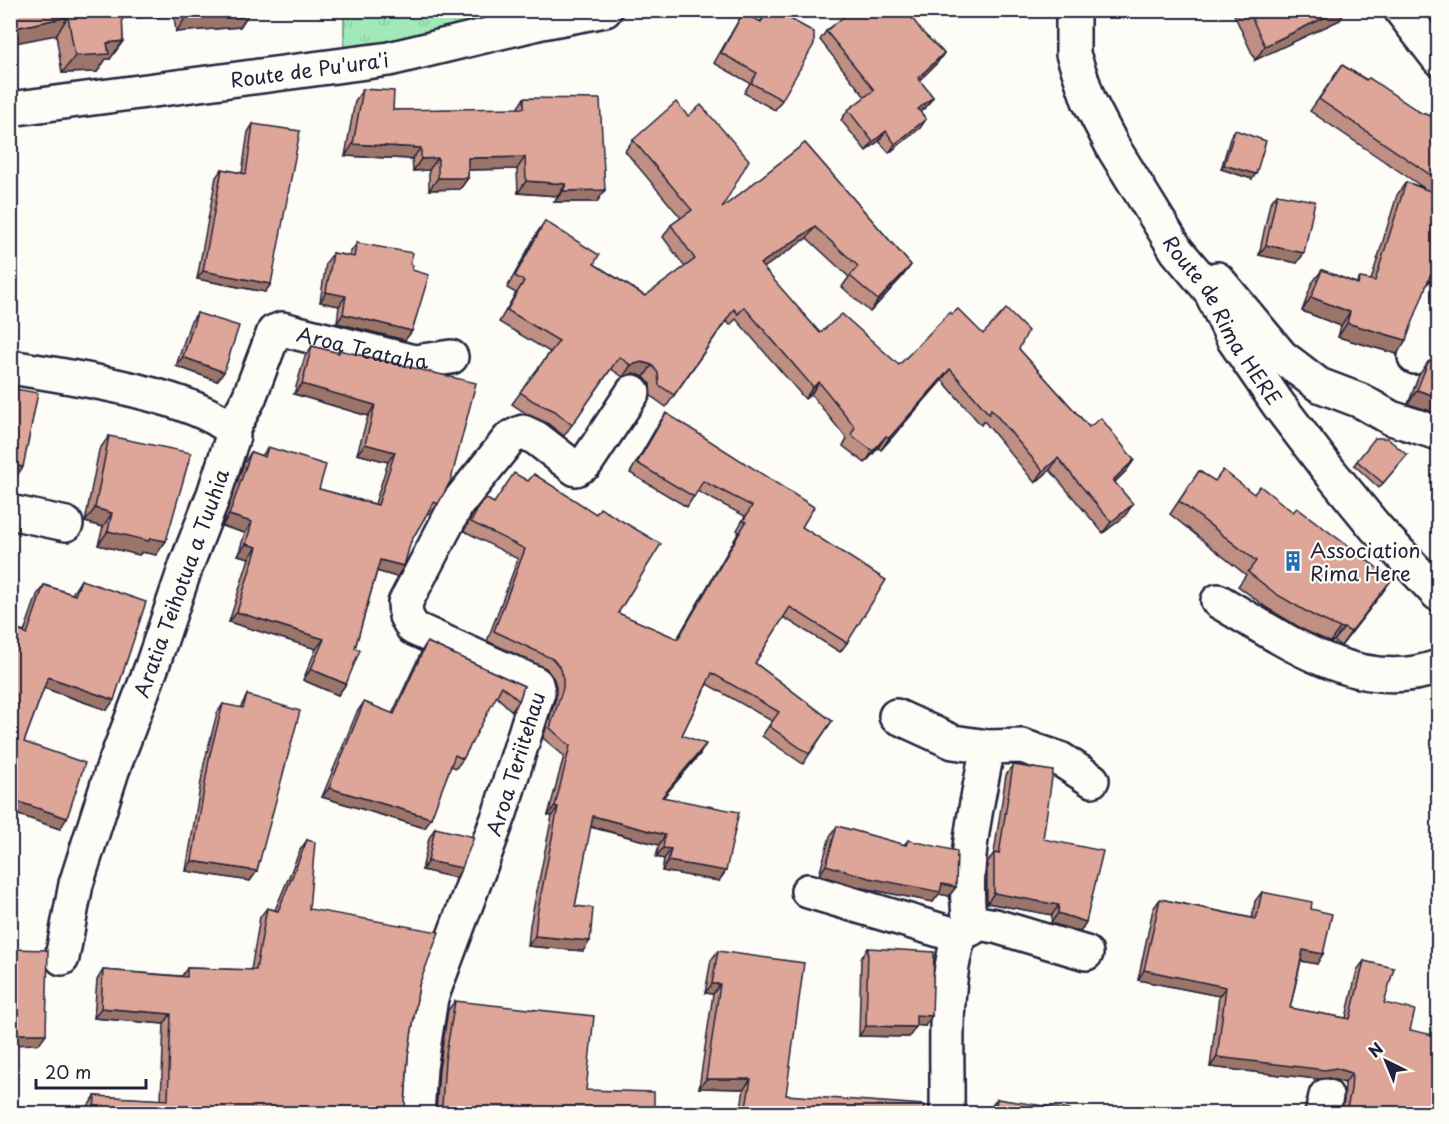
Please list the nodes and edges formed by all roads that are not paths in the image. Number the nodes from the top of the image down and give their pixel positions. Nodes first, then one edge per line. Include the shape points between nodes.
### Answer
1 (604, 10) edge
2 (1073, 10) edge
3 (1401, 10) edge
4 (1438, 58) edge
5 (10, 109) edge
6 (1177, 251) junction
7 (1438, 297) edge
8 (451, 357) dead end
9 (1415, 357) dead end
10 (10, 367) edge
11 (633, 392) dead end
12 (232, 430) junction
13 (1438, 433) edge
14 (10, 512) edge
15 (66, 524) dead end
16 (1438, 594) edge
17 (1218, 601) dead end
18 (1438, 667) edge
19 (896, 716) dead end
20 (988, 747) junction
21 (1092, 780) dead end
22 (808, 891) dead end
23 (965, 933) junction
24 (1086, 952) dead end
25 (62, 958) dead end
26 (417, 1113) edge
27 (947, 1113) edge

1 - 5 street, Route de Pu'ura'i via 389,59
2 - 6 street, Route de Rima HERE via 1072,54 1089,101
3 - 4 street
6 - 13 street via 1202,263 1281,356 1319,384 1391,418
6 - 16 street, Route de Rima HERE via 1210,290 1234,340 1312,449 1376,528
7 - 9 street
8 - 12 street, Aroa Teataha via 414,363 282,329 274,332 249,398
10 - 12 street via 168,399 210,416
11 - 26 street, Aroa Teriitehau via 586,463 576,469 536,438 522,432 510,438 457,504 405,603 406,616 413,628 533,682 538,692 500,813 431,998
12 - 25 street, Aratia Teihotua a Tuuhia via 230,450 112,771 76,884
14 - 15 street
17 - 18 street via 1310,654 1351,669 1381,676 1419,675
19 - 20 street via 953,742
20 - 21 street via 1022,746 1060,759
20 - 23 street via 973,827
22 - 23 street
23 - 24 street via 978,923
23 - 27 street via 952,959 948,987

